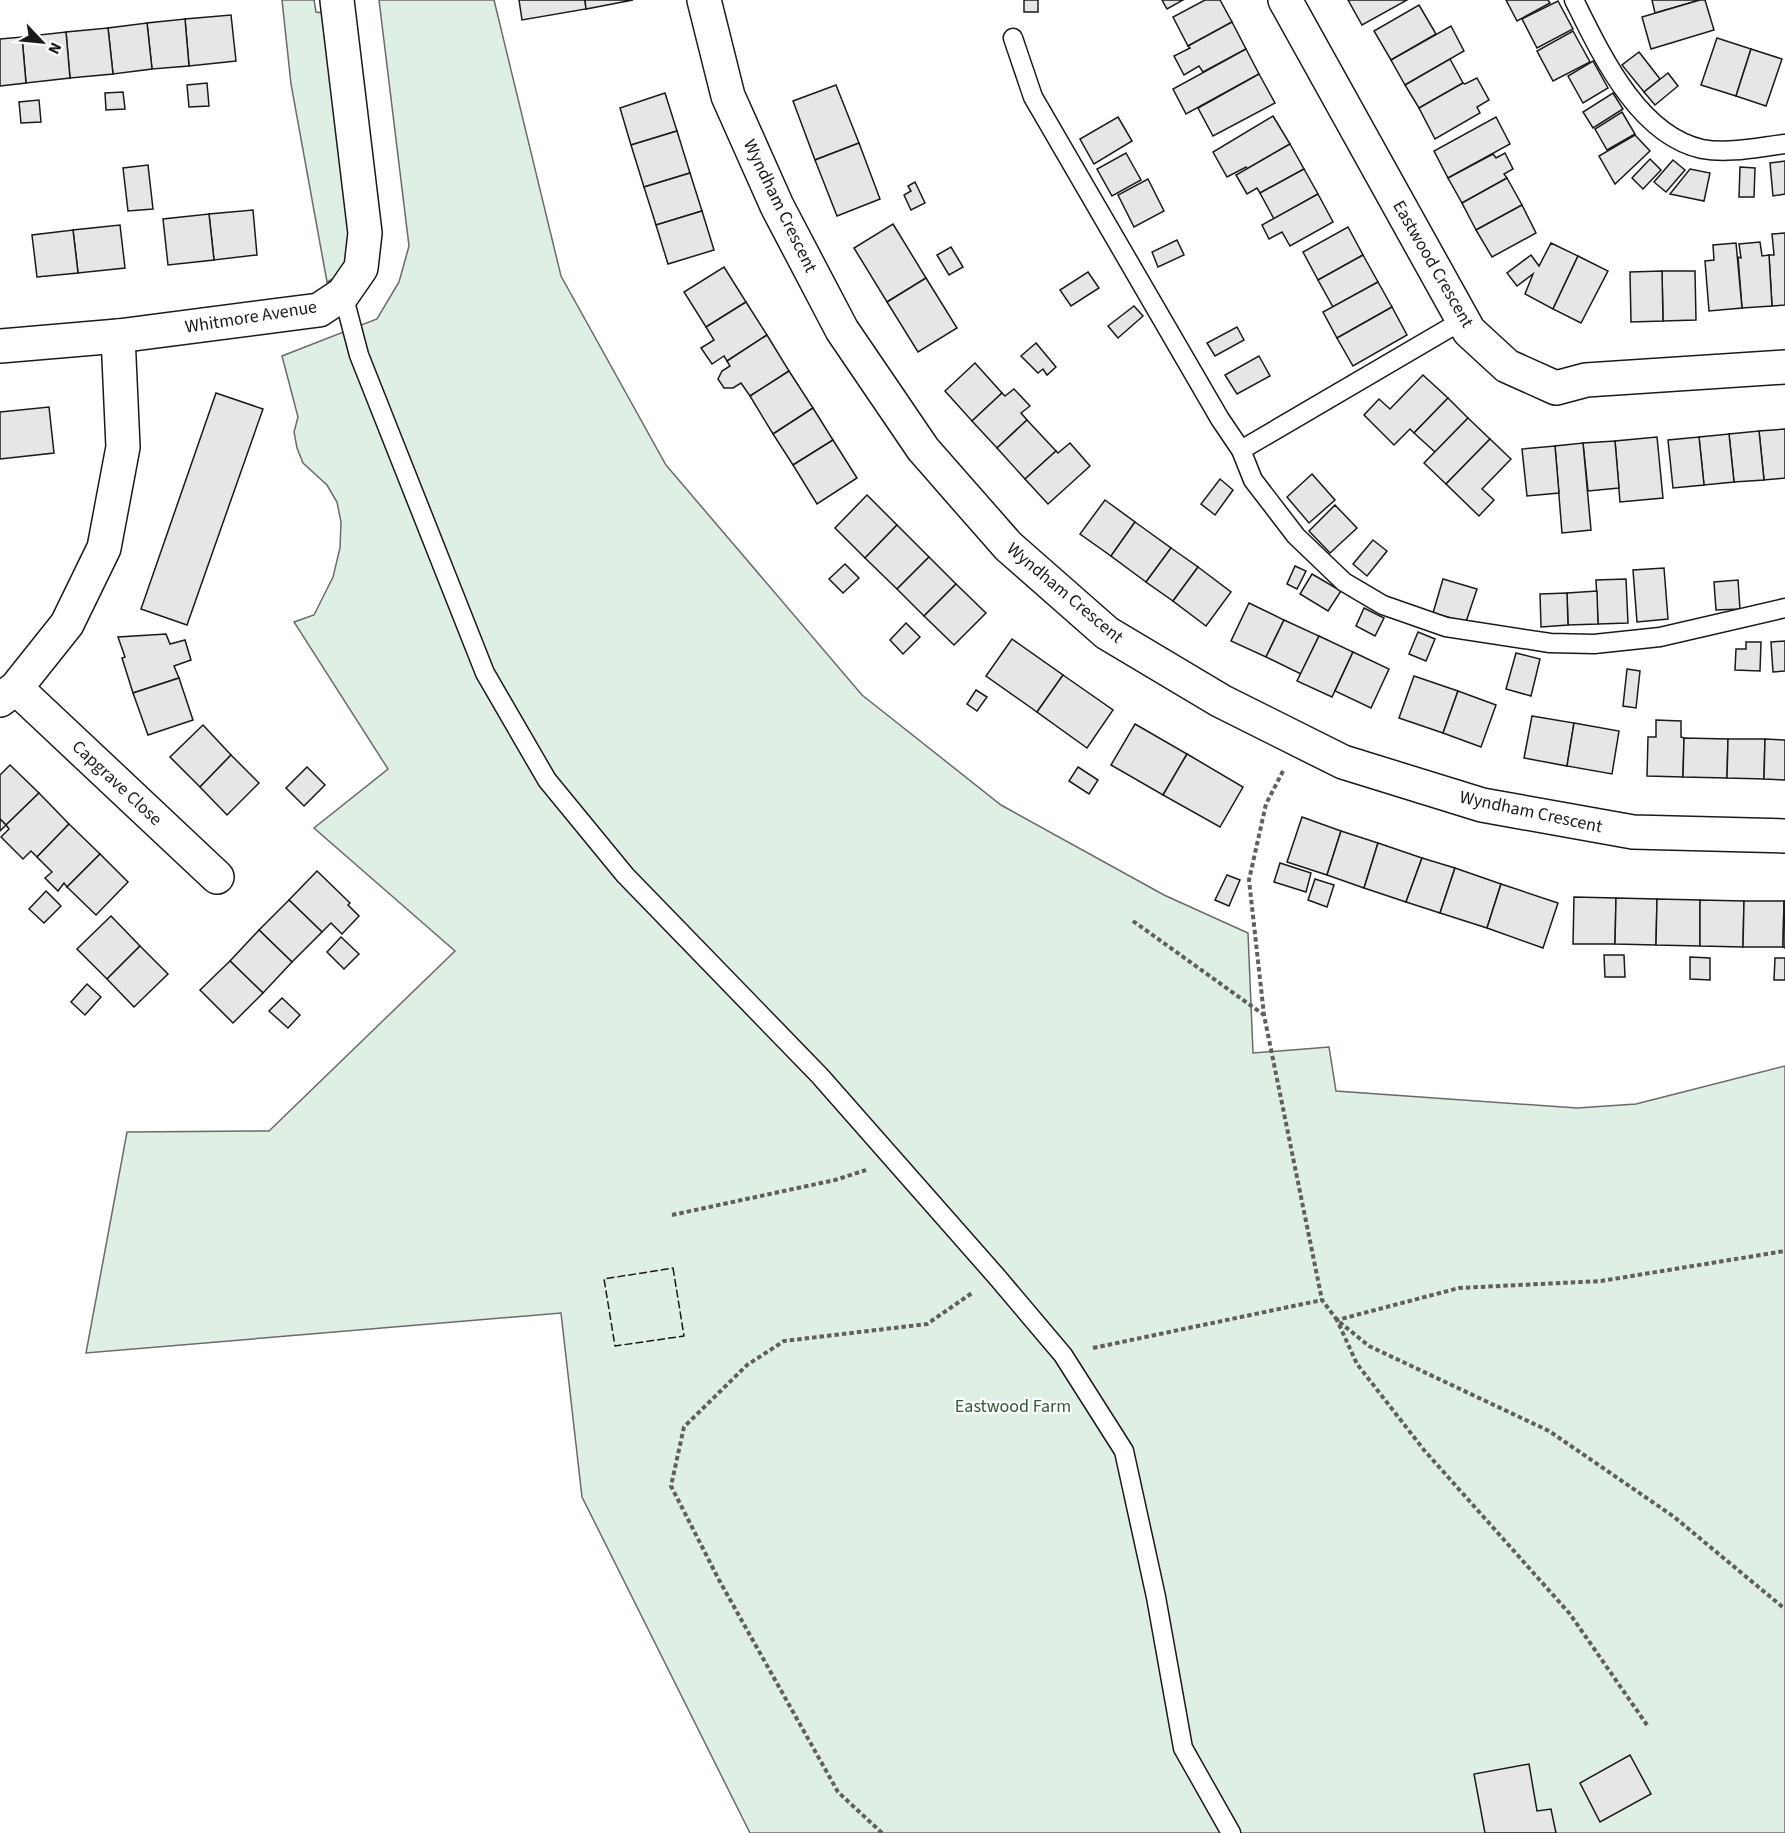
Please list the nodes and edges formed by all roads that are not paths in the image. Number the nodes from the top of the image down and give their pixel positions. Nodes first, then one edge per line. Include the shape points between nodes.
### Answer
1 (337, 0) edge
2 (704, 0) edge
3 (1285, 0) edge
4 (1574, 0) edge
5 (1013, 38) dead end
6 (1785, 144) edge
7 (343, 294) junction
8 (1463, 320) junction
9 (118, 336) junction
10 (0, 346) edge
11 (1785, 367) edge
12 (1241, 450) junction
13 (1785, 608) edge
14 (8, 694) edge
15 (1785, 836) edge
16 (217, 877) dead end
17 (1231, 1833) edge

1 - 7 street, Whitmore Avenue via 364,233 361,268
2 - 15 street, Wyndham Crescent via 728,96 777,206 842,330 923,449 1008,546 1107,633 1221,701 1343,762 1482,805 1633,832
3 - 8 street, Eastwood Crescent
4 - 6 lane via 1602,55 1634,102 1661,130 1703,149 1726,151
5 - 12 lane via 1034,97 1208,400
7 - 9 street, Whitmore Avenue via 319,310
7 - 17 lane via 359,355 485,673 547,780 625,875 820,1076 997,1277 1063,1355 1124,1451 1183,1748
8 - 11 street, Eastwood Crescent via 1507,366 1556,388 1586,380
8 - 12 lane
9 - 10 street, Whitmore Avenue
9 - 14 street via 123,447 104,548 67,624
12 - 13 lane via 1253,480 1296,536 1344,582 1383,605 1446,627 1550,643 1594,644 1660,637
14 - 16 street, Capgrave Close

